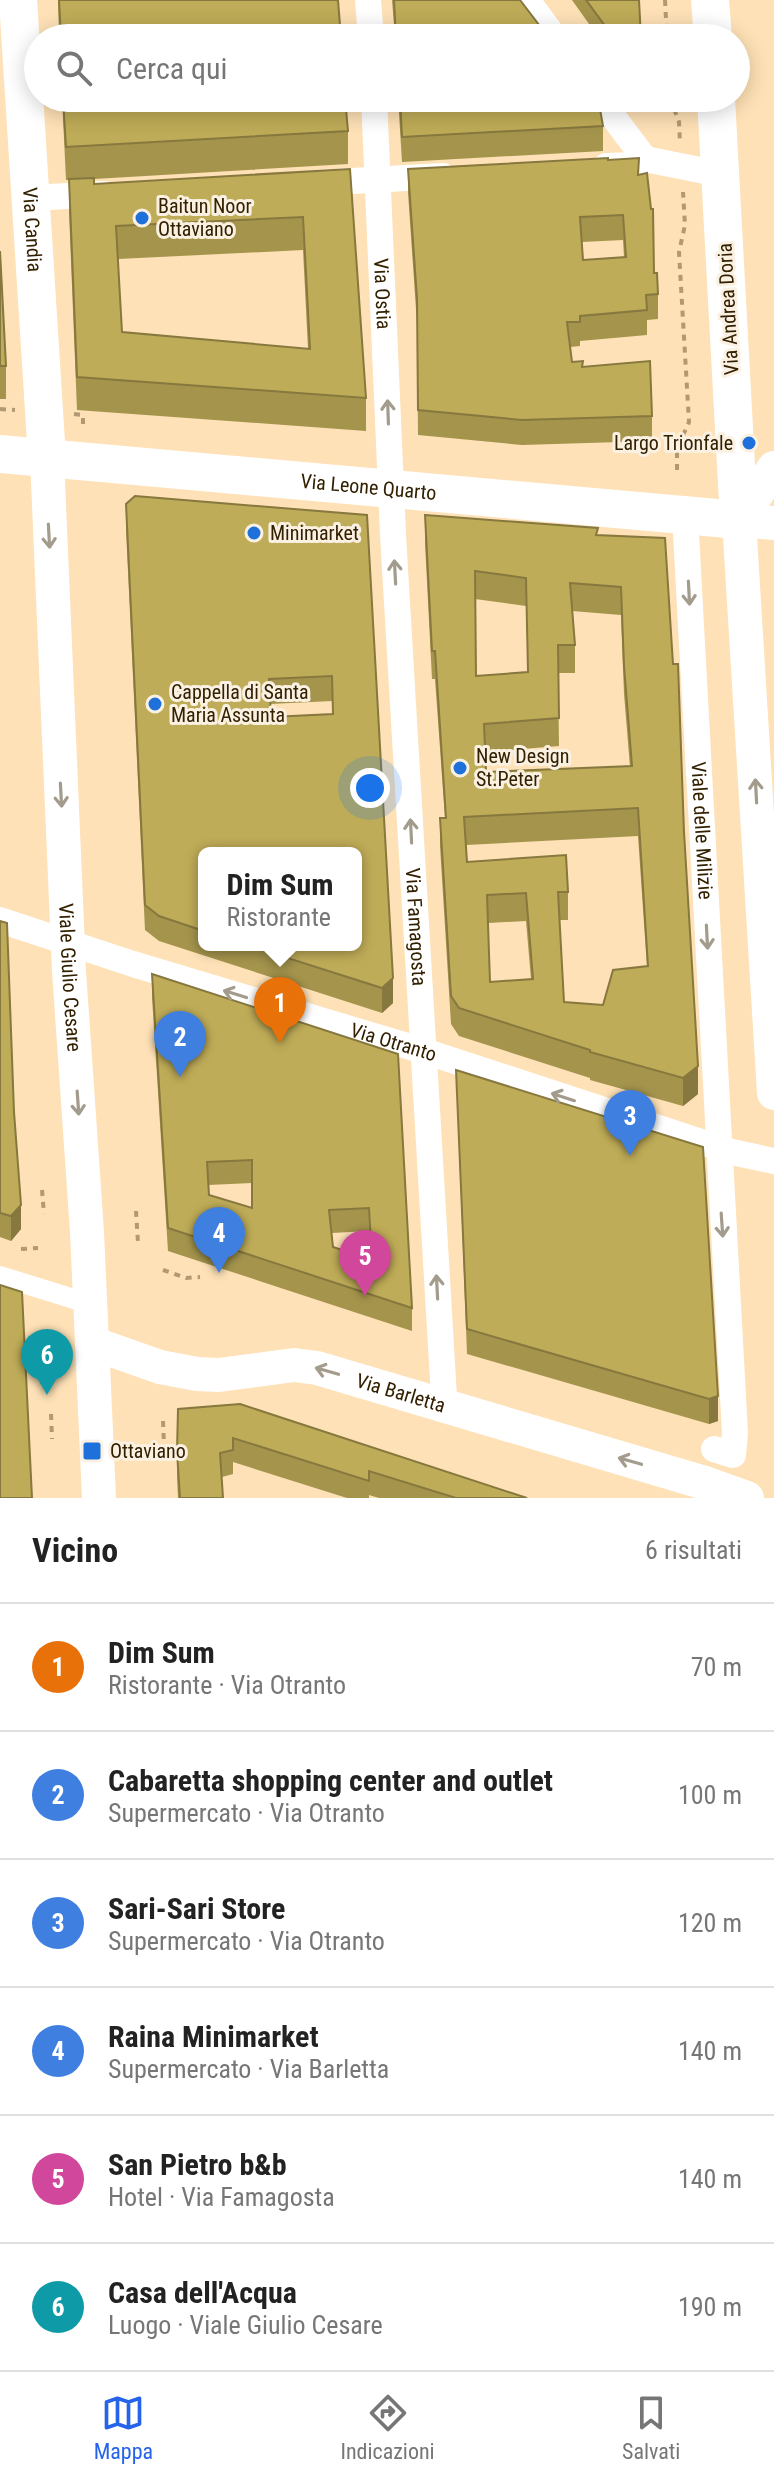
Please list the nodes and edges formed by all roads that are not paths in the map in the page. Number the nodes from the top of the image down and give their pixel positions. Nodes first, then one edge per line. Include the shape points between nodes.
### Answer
1 (18, 0) edge
2 (368, 0) edge
3 (527, 0) edge
4 (710, 0) edge
5 (370, 24) edge
6 (545, 24) edge
7 (712, 24) edge
8 (24, 91) edge
9 (25, 112) edge
10 (375, 112) edge
11 (610, 112) edge
12 (717, 112) edge
13 (645, 159) junction
14 (588, 167) edge
15 (720, 174) junction
16 (464, 175) edge
17 (379, 179) junction
18 (292, 184) edge
19 (125, 193) edge
20 (31, 198) junction
21 (0, 454) edge
22 (47, 458) junction
23 (774, 468) edge
24 (391, 490) junction
25 (685, 515) junction
26 (756, 522) edge
27 (766, 839) edge
28 (0, 920) edge
29 (68, 941) junction
30 (424, 1051) junction
31 (774, 1076) edge
32 (774, 1093) edge
33 (718, 1147) junction
34 (774, 1161) edge
35 (0, 1276) edge
36 (90, 1304) junction
37 (92, 1343) junction
38 (442, 1364) joint
39 (444, 1397) dead end
40 (723, 1452) dead end
41 (99, 1498) edge
42 (747, 1498) edge

1 - 8 main road, Via Candia
2 - 5 street
3 - 6 street
4 - 7 main road
9 - 20 main road, Via Candia
10 - 17 street, Via Ostia
11 - 13 street
12 - 15 main road, Via Andrea Doria
13 - 14 street via 634,165
13 - 15 street
15 - 26 main road, Via Andrea Doria
16 - 17 street
17 - 18 street
24 -> 17 street, Via Ostia
19 - 20 street
20 - 22 main road, Via Candia
21 - 22 main road, Via Leone Quarto
22 - 24 main road, Via Leone Quarto
22 -> 29 street, Viale Giulio Cesare
23 - 26 street
24 - 25 main road, Via Leone Quarto
30 -> 24 street, Via Famagosta
25 - 26 main road, Via Leone Quarto
25 -> 33 street, Viale delle Milizie
27 -> 26 street
27 - 31 street
28 - 29 street, Via Otranto
30 -> 29 street, Via Otranto
29 -> 36 street, Viale Giulio Cesare
33 -> 30 street, Via Otranto
38 -> 30 street, Via Famagosta
31 - 32 street
33 - 34 street
33 -> 40 street, Viale delle Milizie via 735,1433
35 - 36 street
36 - 37 street, Viale Giulio Cesare
37 - 41 street, Viale Giulio Cesare
42 -> 37 street, Via Barletta via 317,1368 294,1365 197,1374
38 - 39 street, Via Barletta

